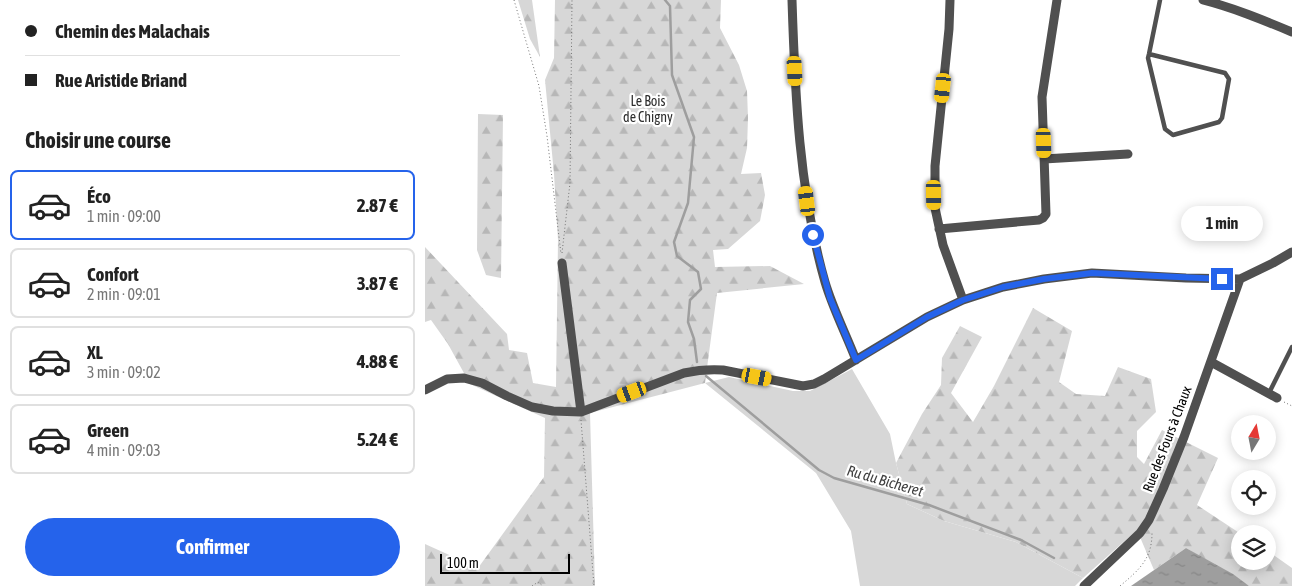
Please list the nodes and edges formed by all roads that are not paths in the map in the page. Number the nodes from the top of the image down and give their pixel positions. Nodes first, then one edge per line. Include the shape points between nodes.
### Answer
1 (792, 0) edge
2 (950, 0) edge
3 (1057, 0) edge
4 (1160, 0) edge
5 (1203, 0) edge
6 (1292, 32) edge
7 (1149, 54) junction
8 (1128, 154) dead end
9 (1044, 159) junction
10 (939, 229) junction
11 (1292, 252) edge
12 (562, 260) road end
13 (1240, 279) junction
14 (963, 300) junction
15 (1292, 347) edge
16 (856, 360) junction
17 (1211, 362) junction
18 (425, 390) edge
19 (1269, 393) junction
20 (1277, 398) dead end
21 (581, 412) junction
22 (1084, 586) edge

1 - 16 street via 798,121 813,235 830,298
2 - 10 street via 935,166 935,208
3 - 9 street via 1042,97
4 - 7 lane
5 - 6 street
7 - 7 lane via 1165,130 1173,135 1219,122 1229,80 1225,73
8 - 9 street
9 - 10 street via 1046,214 1043,218
10 - 14 street
11 - 13 street
12 - 21 street
13 - 14 street via 1092,273 1003,287
13 - 17 street, Rue des Fours à Chaux
14 - 16 street via 927,317
15 - 19 lane
16 - 21 street via 825,379 803,386 723,370 697,370
17 - 19 street
17 - 22 street, Rue des Fours à Chaux via 1181,446 1149,520 1140,533
18 - 21 street via 447,379 464,378 532,407
19 - 20 street

